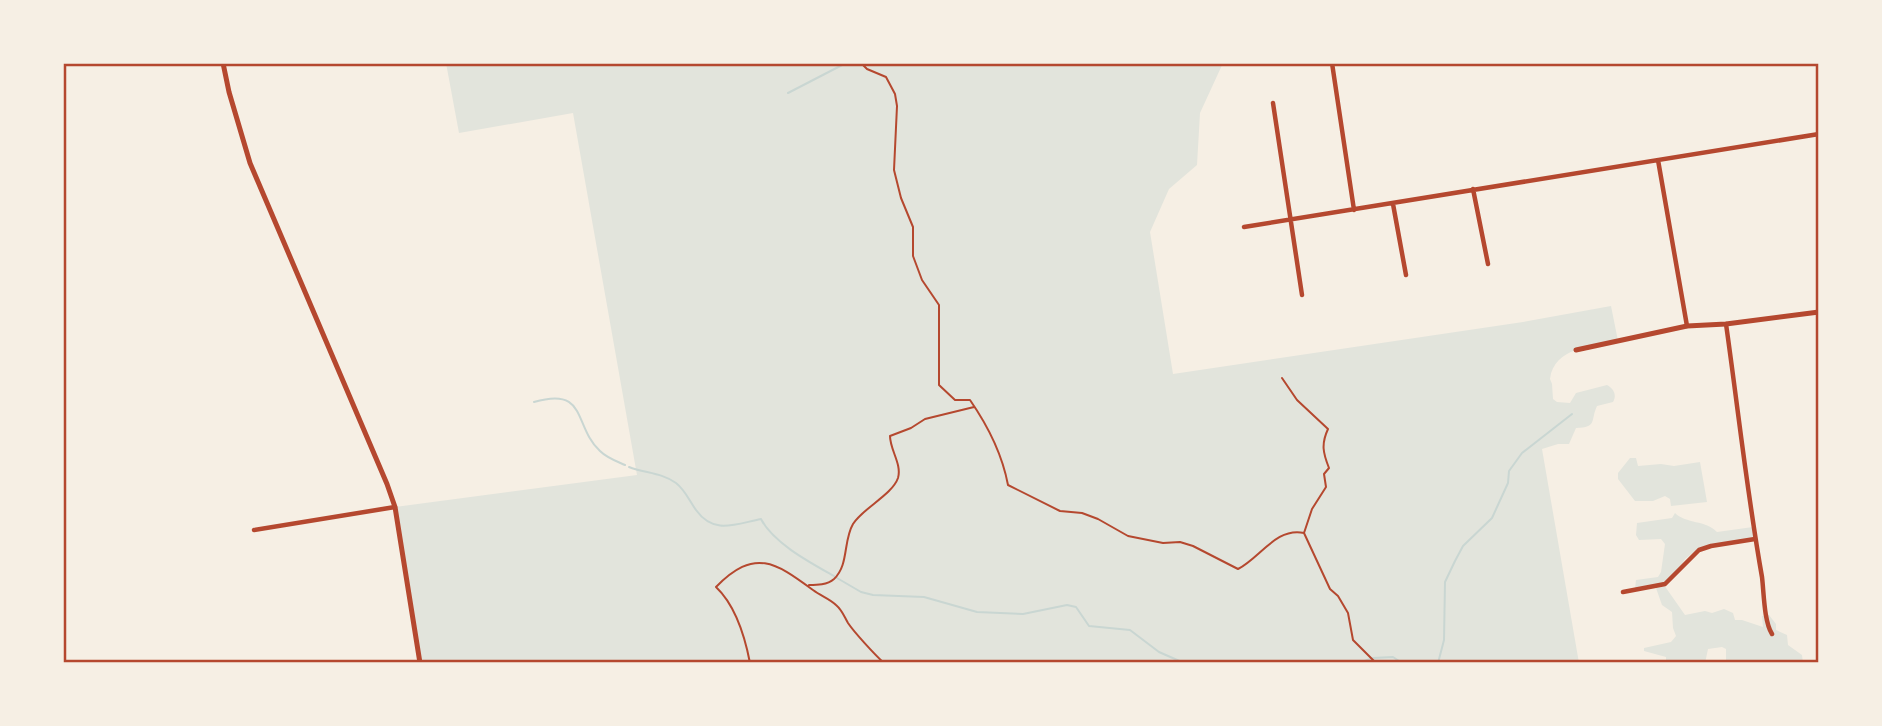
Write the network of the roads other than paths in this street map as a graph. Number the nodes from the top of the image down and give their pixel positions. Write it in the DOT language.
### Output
graph roads {
  1 [pos="223,63"];
  2 [pos="1332,63"];
  3 [pos="1273,103"];
  4 [pos="1819,134"];
  5 [pos="1658,160"];
  6 [pos="1473,189"];
  7 [pos="1393,204"];
  8 [pos="1354,210"];
  9 [pos="1291,220"];
  10 [pos="1244,227"];
  11 [pos="1488,264"];
  12 [pos="1406,275"];
  13 [pos="1302,295"];
  14 [pos="1819,312"];
  15 [pos="1726,324"];
  16 [pos="1687,326"];
  17 [pos="1576,350"];
  18 [pos="395,507"];
  19 [pos="254,530"];
  20 [pos="1755,538"];
  21 [pos="1623,592"];
  22 [pos="1772,634"];
  23 [pos="420,663"];
  1 -- 18 [label="street"];
  2 -- 8 [label="street"];
  3 -- 9 [label="street"];
  4 -- 5 [label="street"];
  5 -- 6 [label="street"];
  5 -- 16 [label="street"];
  6 -- 7 [label="street"];
  6 -- 11 [label="street"];
  7 -- 8 [label="street"];
  7 -- 12 [label="street"];
  8 -- 9 [label="street"];
  9 -- 10 [label="street"];
  9 -- 13 [label="street"];
  14 -- 15 [label="street"];
  15 -- 16 [label="street"];
  15 -- 20 [label="street"];
  16 -- 17 [label="street"];
  18 -- 19 [label="street"];
  18 -- 23 [label="street"];
  20 -- 21 [label="street"];
  20 -- 22 [label="street"];
}
